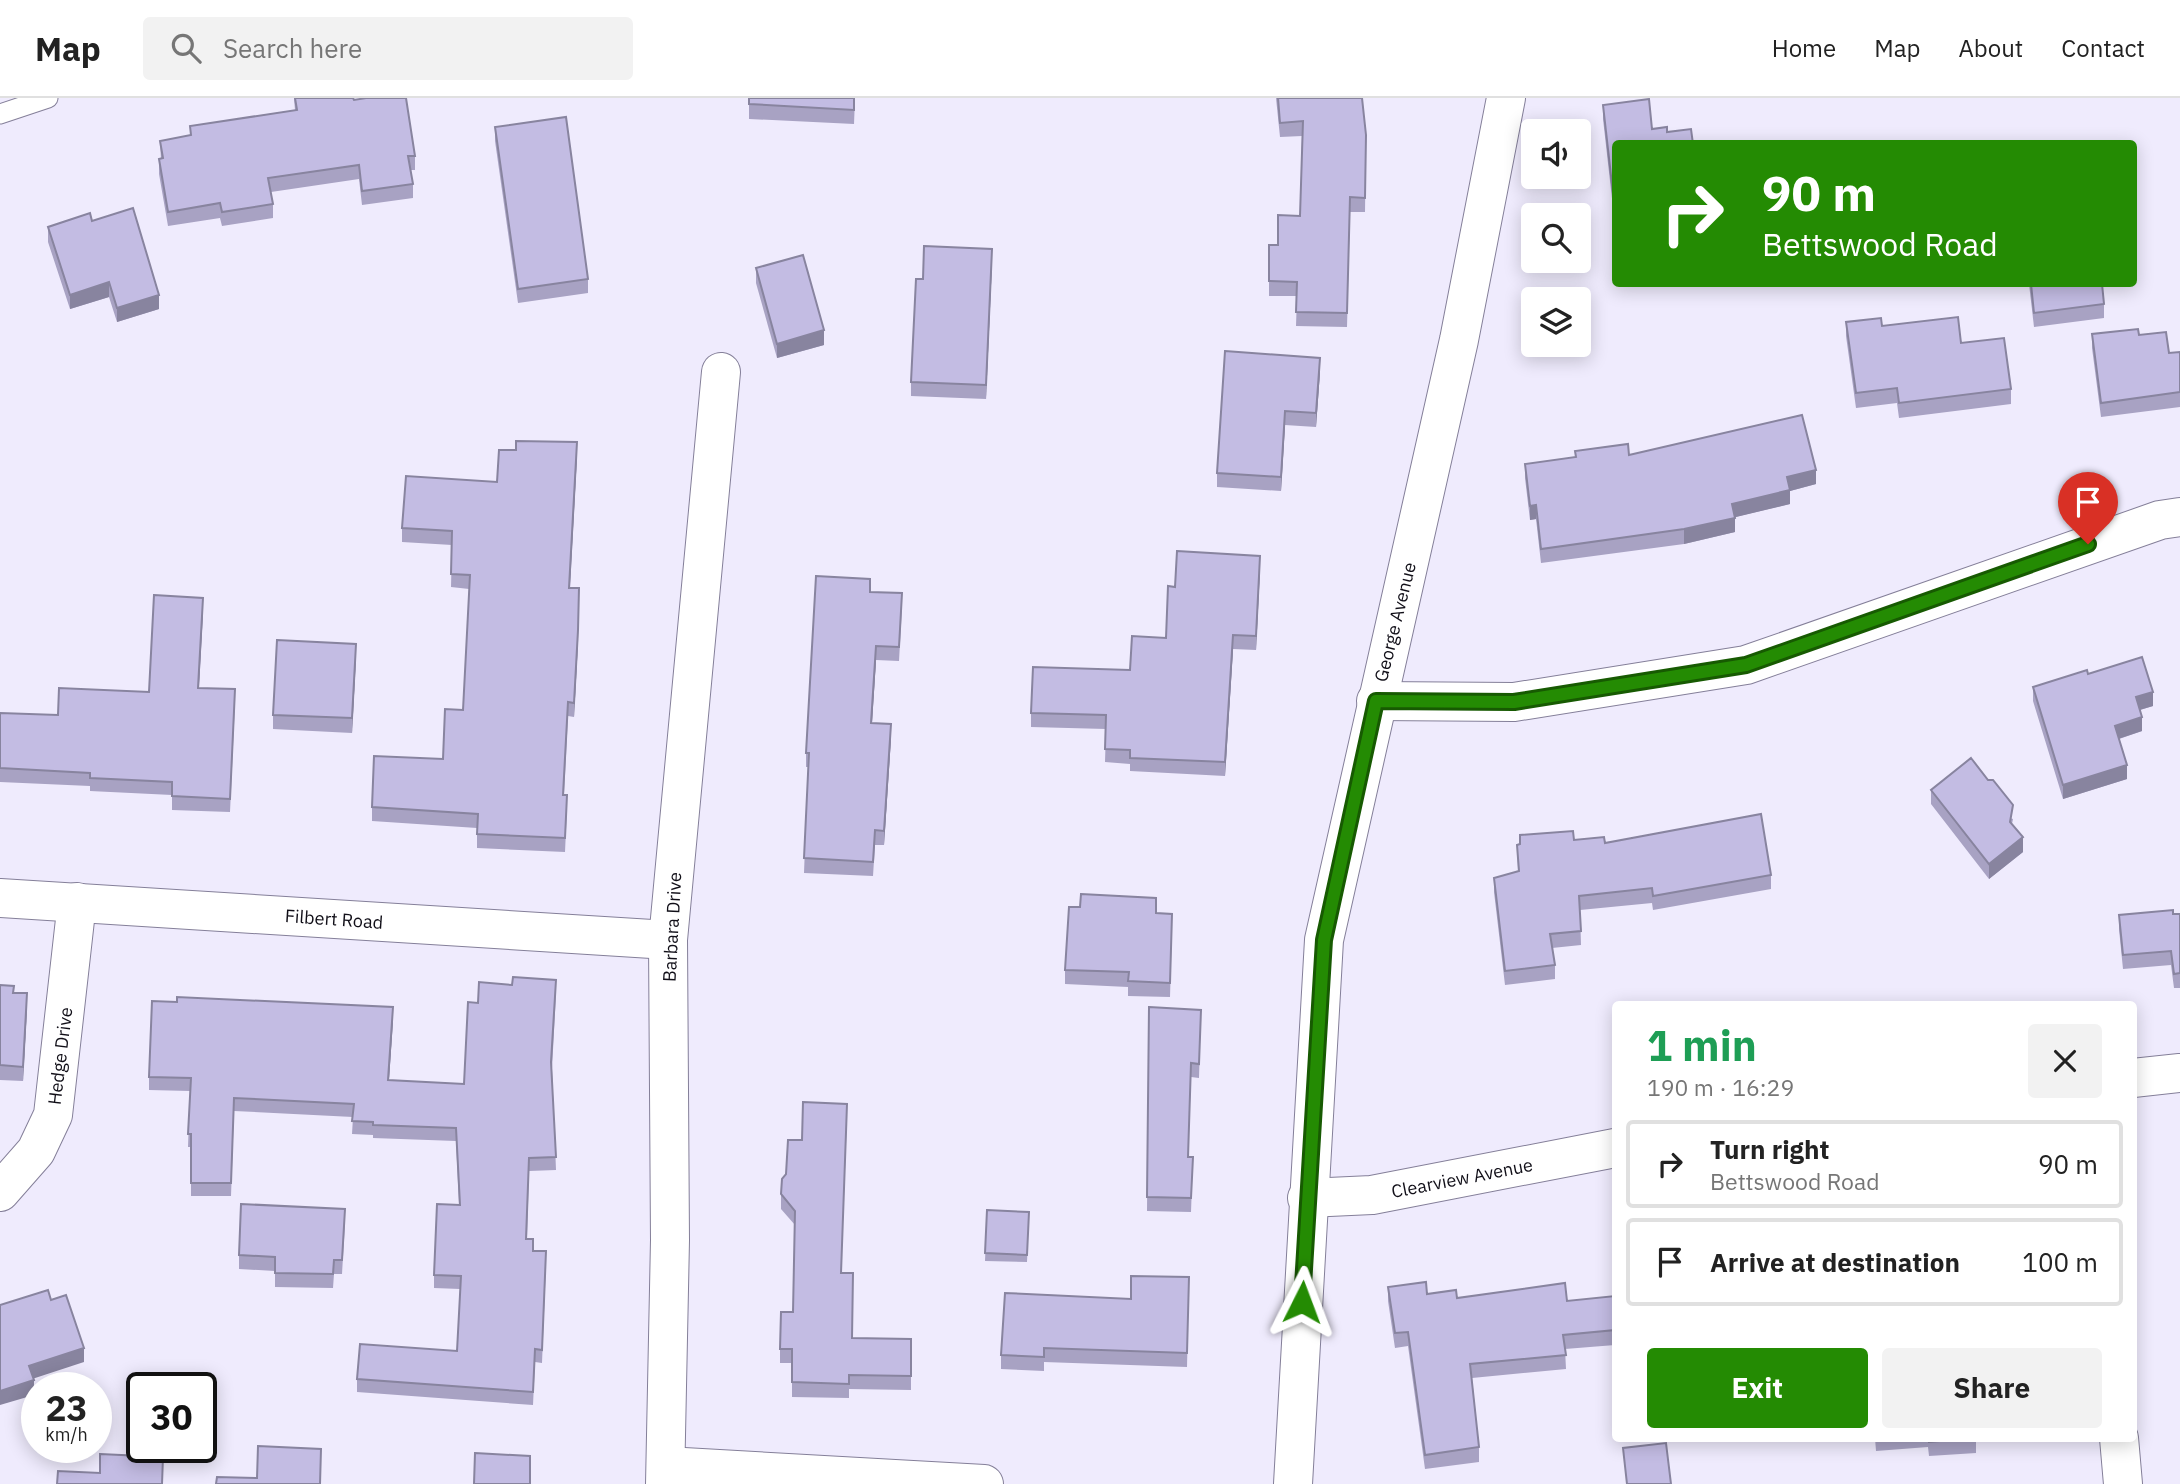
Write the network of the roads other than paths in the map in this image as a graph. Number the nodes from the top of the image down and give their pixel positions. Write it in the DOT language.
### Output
graph roads {
  1 [pos="48,98"];
  2 [pos="1506,98"];
  3 [pos="0,114"];
  4 [pos="721,372"];
  5 [pos="2180,517"];
  6 [pos="1376,701"];
  7 [pos="0,898"];
  8 [pos="77,902"];
  9 [pos="668,940"];
  10 [pos="2180,1073"];
  11 [pos="2137,1078"];
  12 [pos="1612,1149"];
  13 [pos="0,1192"];
  14 [pos="1307,1198"];
  15 [pos="2119,1442"];
  16 [pos="665,1475"];
  17 [pos="984,1484"];
  18 [pos="1293,1484"];
  19 [pos="2123,1484"];
  1 -- 3 [label="lane"];
  2 -- 6 [label="street, George Avenue"];
  4 -- 9 [label="street, Barbara Drive"];
  5 -- 6 [label="street"];
  6 -- 14 [label="street, George Avenue"];
  7 -- 8 [label="street, Filbert Road"];
  8 -- 9 [label="street, Filbert Road"];
  8 -- 13 [label="street, Hedge Drive"];
  9 -- 16 [label="street, Barbara Drive"];
  10 -- 11 [label="street"];
  12 -- 14 [label="street, Clearview Avenue"];
  14 -- 18 [label="street, George Avenue"];
  15 -- 19 [label="street"];
  16 -- 17 [label="street"];
}
